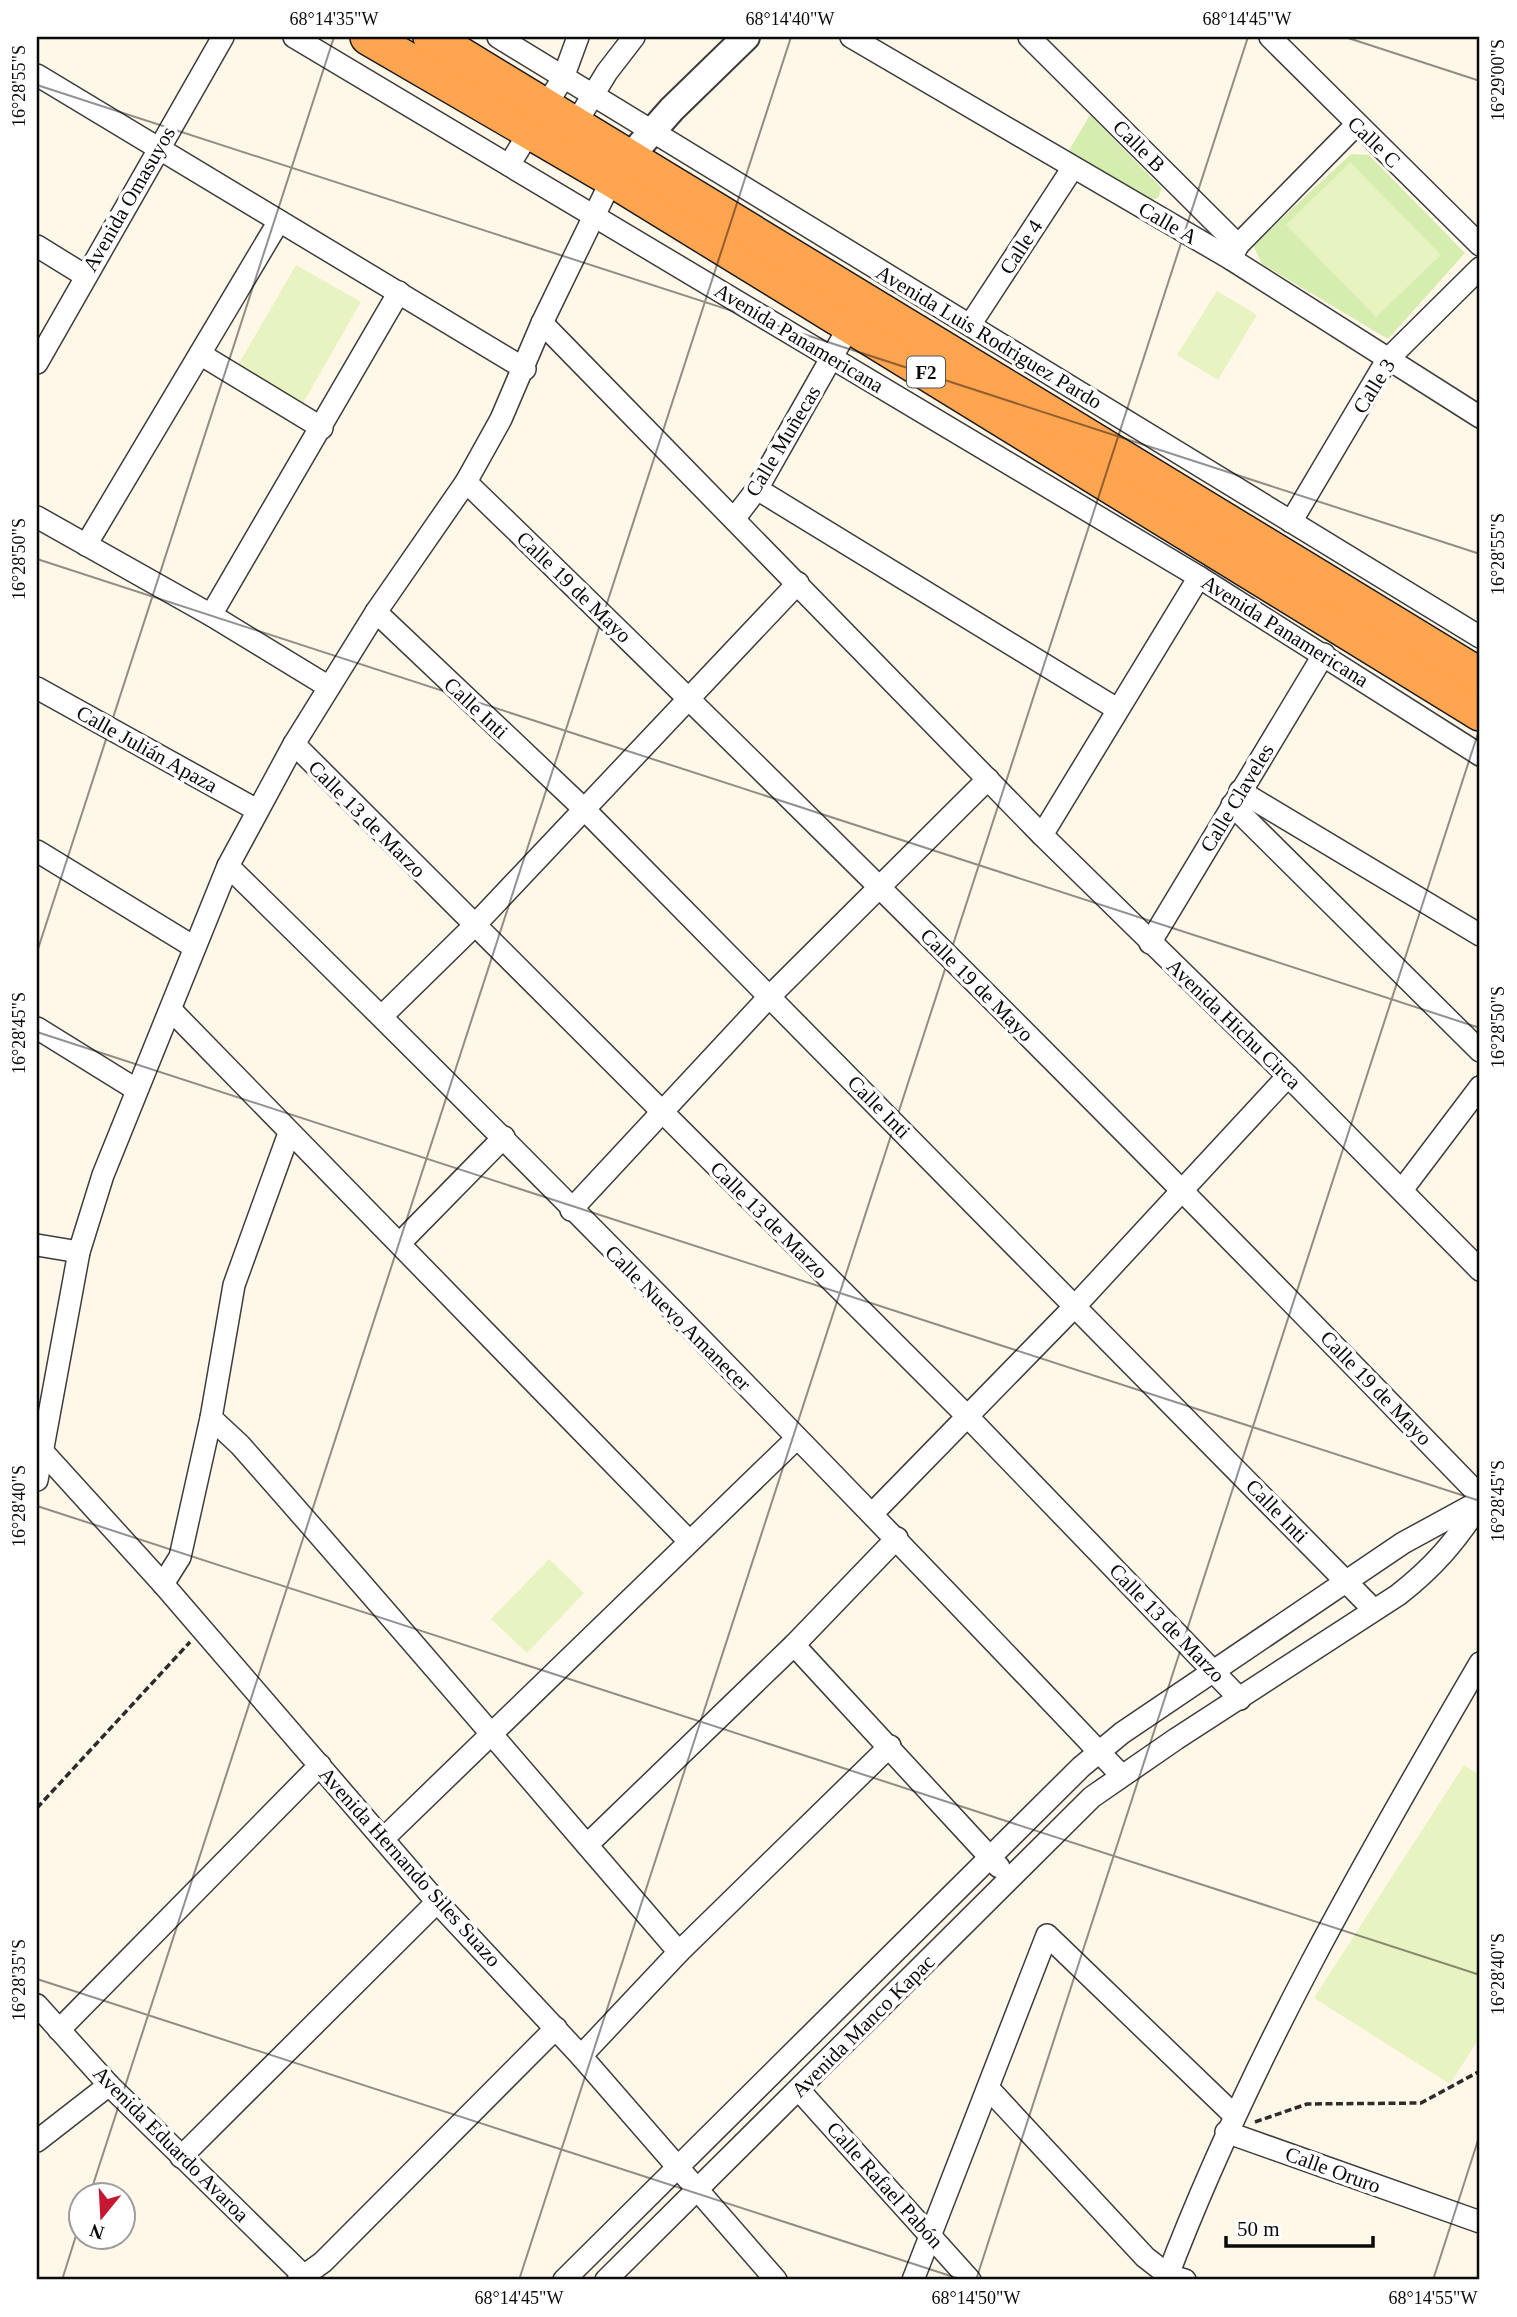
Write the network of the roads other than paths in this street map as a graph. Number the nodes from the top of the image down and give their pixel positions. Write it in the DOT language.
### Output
graph roads {
  1 [pos="223,37"];
  2 [pos="294,37"];
  3 [pos="368,37"];
  4 [pos="430,37"];
  5 [pos="498,37"];
  6 [pos="578,37"];
  7 [pos="634,37"];
  8 [pos="746,37"];
  9 [pos="851,37"];
  10 [pos="1029,37"];
  11 [pos="1270,37"];
  12 [pos="37,75"];
  13 [pos="546,105"];
  14 [pos="585,109"];
  15 [pos="1356,125"];
  16 [pos="653,130"];
  17 [pos="158,148"];
  18 [pos="509,165"];
  19 [pos="620,168"];
  20 [pos="1072,169"];
  21 [pos="592,215"];
  22 [pos="279,221"];
  23 [pos="1480,245"];
  24 [pos="37,246"];
  25 [pos="1234,252"];
  26 [pos="1480,268"];
  27 [pos="84,275"];
  28 [pos="399,292"];
  29 [pos="542,323"];
  30 [pos="850,325"];
  31 [pos="971,325"];
  32 [pos="200,354"];
  33 [pos="832,358"];
  34 [pos="1387,360"];
  35 [pos="37,363"];
  36 [pos="525,369"];
  37 [pos="1480,417"];
  38 [pos="321,428"];
  39 [pos="466,482"];
  40 [pos="757,489"];
  41 [pos="37,517"];
  42 [pos="734,519"];
  43 [pos="1292,522"];
  44 [pos="86,545"];
  45 [pos="1199,577"];
  46 [pos="799,583"];
  47 [pos="376,612"];
  48 [pos="211,615"];
  49 [pos="1480,637"];
  50 [pos="1324,654"];
  51 [pos="1480,676"];
  52 [pos="329,687"];
  53 [pos="37,688"];
  54 [pos="691,699"];
  55 [pos="1117,709"];
  56 [pos="1480,713"];
  57 [pos="294,744"];
  58 [pos="1480,755"];
  59 [pos="988,779"];
  60 [pos="1236,798"];
  61 [pos="257,810"];
  62 [pos="585,810"];
  63 [pos="1042,835"];
  64 [pos="37,852"];
  65 [pos="228,866"];
  66 [pos="878,887"];
  67 [pos="473,926"];
  68 [pos="1480,935"];
  69 [pos="1150,943"];
  70 [pos="194,947"];
  71 [pos="769,997"];
  72 [pos="171,1010"];
  73 [pos="382,1016"];
  74 [pos="37,1028"];
  75 [pos="1480,1051"];
  76 [pos="1288,1076"];
  77 [pos="1480,1087"];
  78 [pos="137,1090"];
  79 [pos="661,1113"];
  80 [pos="289,1133"];
  81 [pos="503,1138"];
  82 [pos="1182,1188"];
  83 [pos="1402,1190"];
  84 [pos="571,1210"];
  85 [pos="400,1243"];
  86 [pos="37,1245"];
  87 [pos="79,1252"];
  88 [pos="1480,1270"];
  89 [pos="1076,1306"];
  90 [pos="968,1417"];
  91 [pos="211,1418"];
  92 [pos="797,1438"];
  93 [pos="44,1453"];
  94 [pos="37,1480"];
  95 [pos="1480,1500"];
  96 [pos="872,1514"];
  97 [pos="897,1538"];
  98 [pos="689,1541"];
  99 [pos="1346,1582"];
  100 [pos="163,1584"];
  101 [pos="1374,1611"];
  102 [pos="794,1645"];
  103 [pos="1480,1663"];
  104 [pos="1214,1671"];
  105 [pos="1240,1699"];
  106 [pos="489,1734"];
  107 [pos="890,1746"];
  108 [pos="1099,1752"];
  109 [pos="320,1765"];
  110 [pos="1121,1775"];
  111 [pos="383,1839"];
  112 [pos="587,1845"];
  113 [pos="990,1857"];
  114 [pos="1010,1879"];
  115 [pos="437,1902"];
  116 [pos="679,1952"];
  117 [pos="37,2005"];
  118 [pos="556,2028"];
  119 [pos="59,2030"];
  120 [pos="581,2056"];
  121 [pos="109,2085"];
  122 [pos="989,2089"];
  123 [pos="799,2090"];
  124 [pos="1230,2123"];
  125 [pos="37,2141"];
  126 [pos="181,2157"];
  127 [pos="677,2168"];
  128 [pos="696,2192"];
  129 [pos="1480,2222"];
  130 [pos="930,2236"];
  131 [pos="1173,2278"];
  132 [pos="304,2279"];
  133 [pos="564,2280"];
  134 [pos="606,2280"];
  135 [pos="776,2280"];
  136 [pos="912,2280"];
  137 [pos="970,2280"];
  1 -- 17 [label="street, Avenida Omasuyos"];
  2 -- 18 [label="street, Avenida Panamericana"];
  3 -- 13 [label="highway, Avenida Panamericana / F2"];
  4 -- 13 [label="highway, Avenida Panamericana / F2"];
  5 -- 13 [label="street"];
  6 -- 13 [label="street"];
  7 -- 14 [label="street"];
  8 -- 16 [label="street"];
  9 -- 20 [label="street, Calle A"];
  10 -- 25 [label="street, Calle B"];
  11 -- 15 [label="street, Calle C"];
  12 -- 17 [label="street"];
  13 -- 14 [label="highway, Avenida Panamericana / F2"];
  13 -- 18 [label="street"];
  13 -- 19 [label="highway, Avenida Panamericana / F2"];
  14 -- 16 [label="street, Avenida Luis Rodriguez Pardo"];
  14 -- 19 [label="highway, Avenida Panamericana / F2"];
  15 -- 23 [label="street, Calle C"];
  15 -- 25 [label="street"];
  16 -- 19 [label="street"];
  16 -- 31 [label="street, Avenida Luis Rodriguez Pardo"];
  17 -- 22 [label="street"];
  17 -- 27 [label="street, Avenida Omasuyos"];
  18 -- 21 [label="street, Avenida Panamericana"];
  19 -- 21 [label="street"];
  19 -- 30 [label="highway, Avenida Panamericana / F2"];
  19 -- 51 [label="highway, Avenida Panamericana / F2"];
  20 -- 25 [label="street, Calle A"];
  20 -- 31 [label="street, Calle 4"];
  21 -- 29 [label="street"];
  21 -- 33 [label="street, Avenida Panamericana"];
  22 -- 28 [label="street"];
  22 -- 32 [label="street"];
  24 -- 27 [label="street"];
  25 -- 34 [label="street, Calle A"];
  26 -- 34 [label="street, Calle 3"];
  27 -- 35 [label="street, Avenida Omasuyos"];
  28 -- 36 [label="street"];
  28 -- 38 [label="street"];
  29 -- 36 [label="street"];
  29 -- 42 [label="street, Avenida Hichu Circa"];
  30 -- 33 [label="street, Calle Muñecas"];
  30 -- 56 [label="highway, Avenida Panamericana / F2"];
  31 -- 43 [label="street, Avenida Luis Rodriguez Pardo"];
  32 -- 38 [label="street"];
  32 -- 44 [label="street"];
  33 -- 40 [label="street, Calle Muñecas"];
  33 -- 45 [label="street, Avenida Panamericana"];
  34 -- 37 [label="street, Calle A"];
  34 -- 43 [label="street, Calle 3"];
  36 -- 39 [label="street"];
  38 -- 48 [label="street"];
  39 -- 47 [label="street"];
  39 -- 54 [label="street, Calle 19 de Mayo"];
  40 -- 42 [label="street, Calle Muñecas"];
  40 -- 55 [label="street"];
  41 -- 44 [label="street"];
  42 -- 46 [label="street, Avenida Hichu Circa"];
  43 -- 49 [label="street, Avenida Luis Rodriguez Pardo"];
  44 -- 48 [label="street"];
  45 -- 50 [label="street, Avenida Panamericana"];
  45 -- 55 [label="street"];
  46 -- 54 [label="street"];
  46 -- 59 [label="street, Avenida Hichu Circa"];
  47 -- 52 [label="street"];
  47 -- 62 [label="street, Calle Inti"];
  48 -- 52 [label="street"];
  50 -- 58 [label="street, Avenida Panamericana"];
  50 -- 60 [label="street, Calle Claveles"];
  52 -- 57 [label="street"];
  53 -- 61 [label="street, Calle Julián Apaza"];
  54 -- 62 [label="street"];
  54 -- 66 [label="street, Calle 19 de Mayo"];
  55 -- 63 [label="street"];
  57 -- 61 [label="street"];
  57 -- 67 [label="street, Calle 13 de Marzo"];
  59 -- 63 [label="street, Avenida Hichu Circa"];
  59 -- 66 [label="street"];
  60 -- 68 [label="street"];
  60 -- 69 [label="street, Calle Claveles"];
  60 -- 75 [label="street"];
  61 -- 65 [label="street"];
  62 -- 67 [label="street"];
  62 -- 71 [label="street, Calle Inti"];
  63 -- 69 [label="street, Avenida Hichu Circa"];
  64 -- 70 [label="street"];
  65 -- 70 [label="street"];
  65 -- 73 [label="street, Calle Nuevo Amanecer"];
  66 -- 71 [label="street"];
  66 -- 82 [label="street, Calle 19 de Mayo"];
  67 -- 73 [label="street"];
  67 -- 79 [label="street, Calle 13 de Marzo"];
  69 -- 76 [label="street, Avenida Hichu Circa"];
  70 -- 72 [label="street"];
  71 -- 79 [label="street"];
  71 -- 89 [label="street, Calle Inti"];
  72 -- 78 [label="street"];
  72 -- 80 [label="street"];
  73 -- 81 [label="street, Calle Nuevo Amanecer"];
  74 -- 78 [label="street"];
  76 -- 82 [label="street"];
  76 -- 83 [label="street, Avenida Hichu Circa"];
  77 -- 83 [label="street"];
  78 -- 87 [label="street"];
  79 -- 84 [label="street"];
  79 -- 90 [label="street, Calle 13 de Marzo"];
  80 -- 85 [label="street"];
  80 -- 91 [label="street"];
  81 -- 84 [label="street, Calle Nuevo Amanecer"];
  81 -- 85 [label="street"];
  82 -- 89 [label="street"];
  82 -- 95 [label="street, Calle 19 de Mayo"];
  83 -- 88 [label="street, Avenida Hichu Circa"];
  84 -- 92 [label="street, Calle Nuevo Amanecer"];
  85 -- 98 [label="street"];
  86 -- 87 [label="street"];
  87 -- 93 [label="street"];
  89 -- 90 [label="street"];
  89 -- 99 [label="street, Calle Inti"];
  90 -- 96 [label="street"];
  90 -- 104 [label="street, Calle 13 de Marzo"];
  91 -- 100 [label="street"];
  91 -- 106 [label="street"];
  92 -- 96 [label="street, Calle Nuevo Amanecer"];
  92 -- 98 [label="street"];
  93 -- 94 [label="street"];
  93 -- 100 [label="street, Avenida Hernando Siles Suazo"];
  95 -- 99 [label="street"];
  95 -- 101 [label="street, Avenida Manco Kapac"];
  96 -- 97 [label="street, Calle Nuevo Amanecer"];
  97 -- 102 [label="street"];
  97 -- 108 [label="street, Calle Nuevo Amanecer"];
  98 -- 106 [label="street"];
  99 -- 101 [label="street, Calle Inti"];
  99 -- 104 [label="street"];
  100 -- 109 [label="street, Avenida Hernando Siles Suazo"];
  101 -- 105 [label="street, Avenida Manco Kapac"];
  102 -- 107 [label="street"];
  102 -- 112 [label="street"];
  103 -- 124 [label="street"];
  104 -- 105 [label="street, Calle 13 de Marzo"];
  104 -- 108 [label="street"];
  105 -- 110 [label="street, Avenida Manco Kapac"];
  106 -- 111 [label="street"];
  106 -- 112 [label="street"];
  107 -- 113 [label="street"];
  107 -- 116 [label="street"];
  108 -- 110 [label="street, Calle Nuevo Amanecer"];
  108 -- 113 [label="street"];
  109 -- 111 [label="street, Avenida Hernando Siles Suazo"];
  109 -- 119 [label="street"];
  110 -- 114 [label="street, Avenida Manco Kapac"];
  111 -- 115 [label="street, Avenida Hernando Siles Suazo"];
  112 -- 116 [label="street"];
  113 -- 114 [label="street"];
  113 -- 127 [label="street"];
  114 -- 123 [label="street, Avenida Manco Kapac"];
  115 -- 118 [label="street, Avenida Hernando Siles Suazo"];
  115 -- 126 [label="street"];
  116 -- 120 [label="street"];
  117 -- 119 [label="street, Avenida Eduardo Avaroa"];
  118 -- 120 [label="street, Avenida Hernando Siles Suazo"];
  118 -- 132 [label="street"];
  119 -- 121 [label="street, Avenida Eduardo Avaroa"];
  120 -- 127 [label="street, Avenida Hernando Siles Suazo"];
  121 -- 125 [label="street"];
  121 -- 126 [label="street, Avenida Eduardo Avaroa"];
  122 -- 124 [label="street"];
  122 -- 130 [label="street"];
  122 -- 131 [label="street"];
  123 -- 128 [label="street, Avenida Manco Kapac"];
  123 -- 130 [label="street, Calle Rafael Pabón"];
  124 -- 129 [label="street, Calle Oruro"];
  124 -- 131 [label="street"];
  126 -- 132 [label="street, Avenida Eduardo Avaroa"];
  127 -- 128 [label="street, Avenida Hernando Siles Suazo"];
  127 -- 133 [label="street"];
  128 -- 134 [label="street, Avenida Manco Kapac"];
  128 -- 135 [label="street, Avenida Hernando Siles Suazo"];
  130 -- 136 [label="street"];
  130 -- 137 [label="street, Calle Rafael Pabón"];
}
